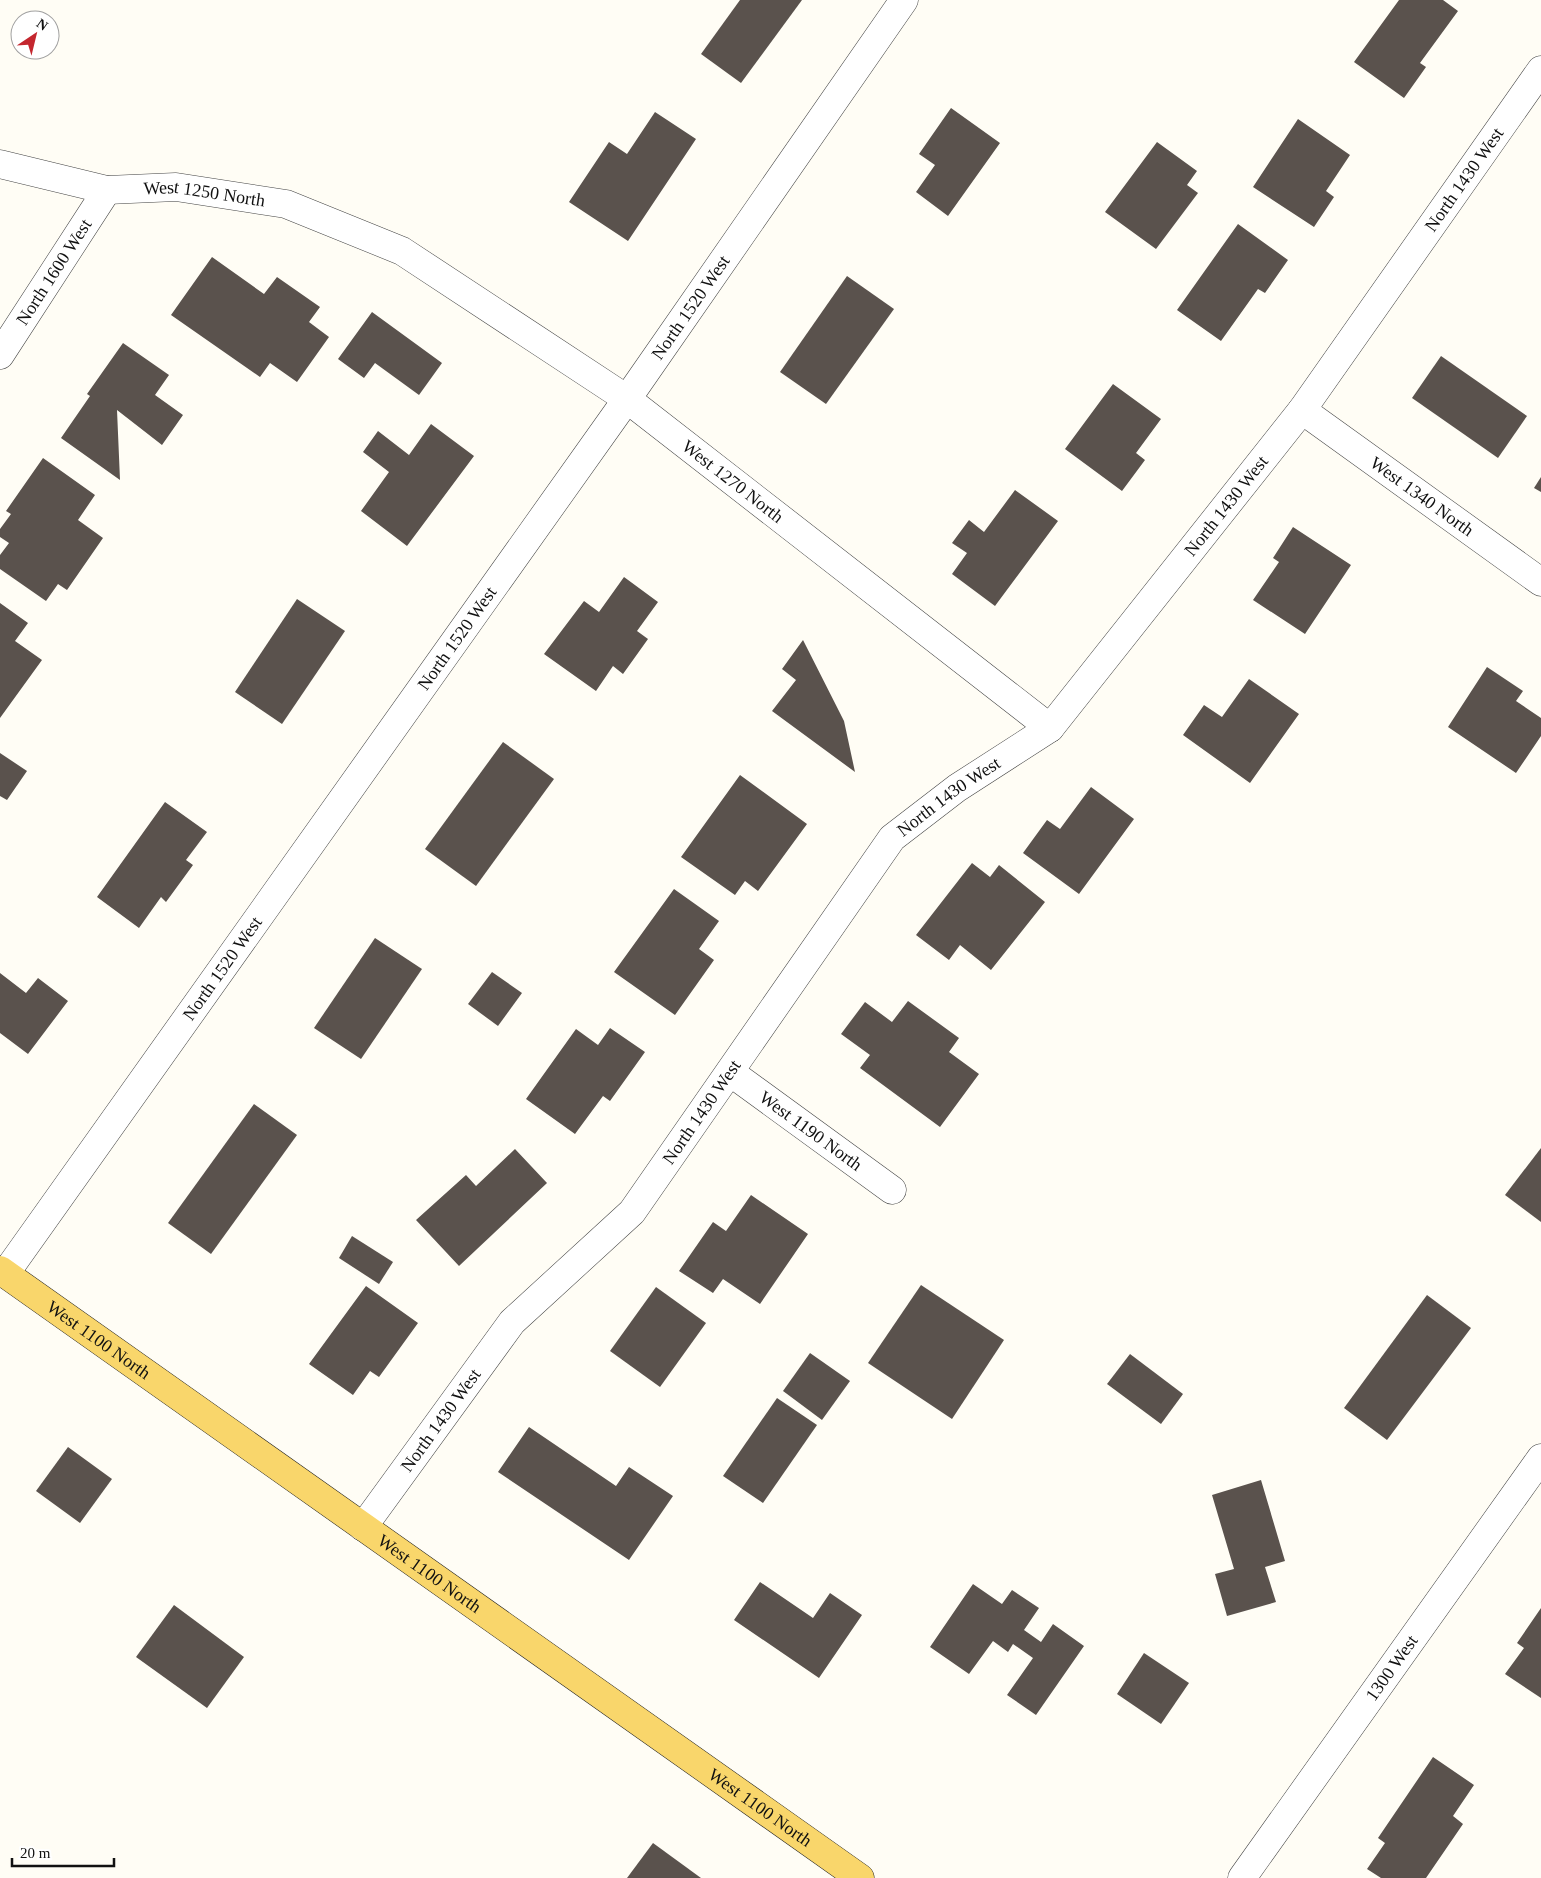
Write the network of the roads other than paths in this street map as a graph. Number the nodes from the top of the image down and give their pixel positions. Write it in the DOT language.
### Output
graph roads {
  1 [pos="904,0"];
  2 [pos="1541,70"];
  3 [pos="0,164"];
  4 [pos="107,190"];
  5 [pos="402,251"];
  6 [pos="0,355"];
  7 [pos="627,398"];
  8 [pos="1302,410"];
  9 [pos="1541,582"];
  10 [pos="1050,728"];
  11 [pos="730,1072"];
  12 [pos="892,1190"];
  13 [pos="3,1272"];
  14 [pos="1541,1458"];
  15 [pos="363,1527"];
  16 [pos="860,1878"];
  17 [pos="1242,1878"];
  1 -- 7 [label="street, North 1520 West"];
  2 -- 8 [label="street, North 1430 West"];
  3 -- 4 [label="street, West 1250 North"];
  4 -- 5 [label="street, West 1250 North"];
  4 -- 6 [label="street, North 1600 West"];
  5 -- 7 [label="street, West 1270 North"];
  7 -- 10 [label="street, West 1270 North"];
  7 -- 13 [label="street, North 1520 West"];
  8 -- 9 [label="street, West 1340 North"];
  8 -- 10 [label="street, North 1430 West"];
  10 -- 11 [label="street, North 1430 West"];
  11 -- 12 [label="street, West 1190 North"];
  11 -- 15 [label="street, North 1430 West"];
  13 -- 15 [label="main road, West 1100 North"];
  14 -- 17 [label="street, 1300 West"];
  15 -- 16 [label="main road, West 1100 North"];
}
